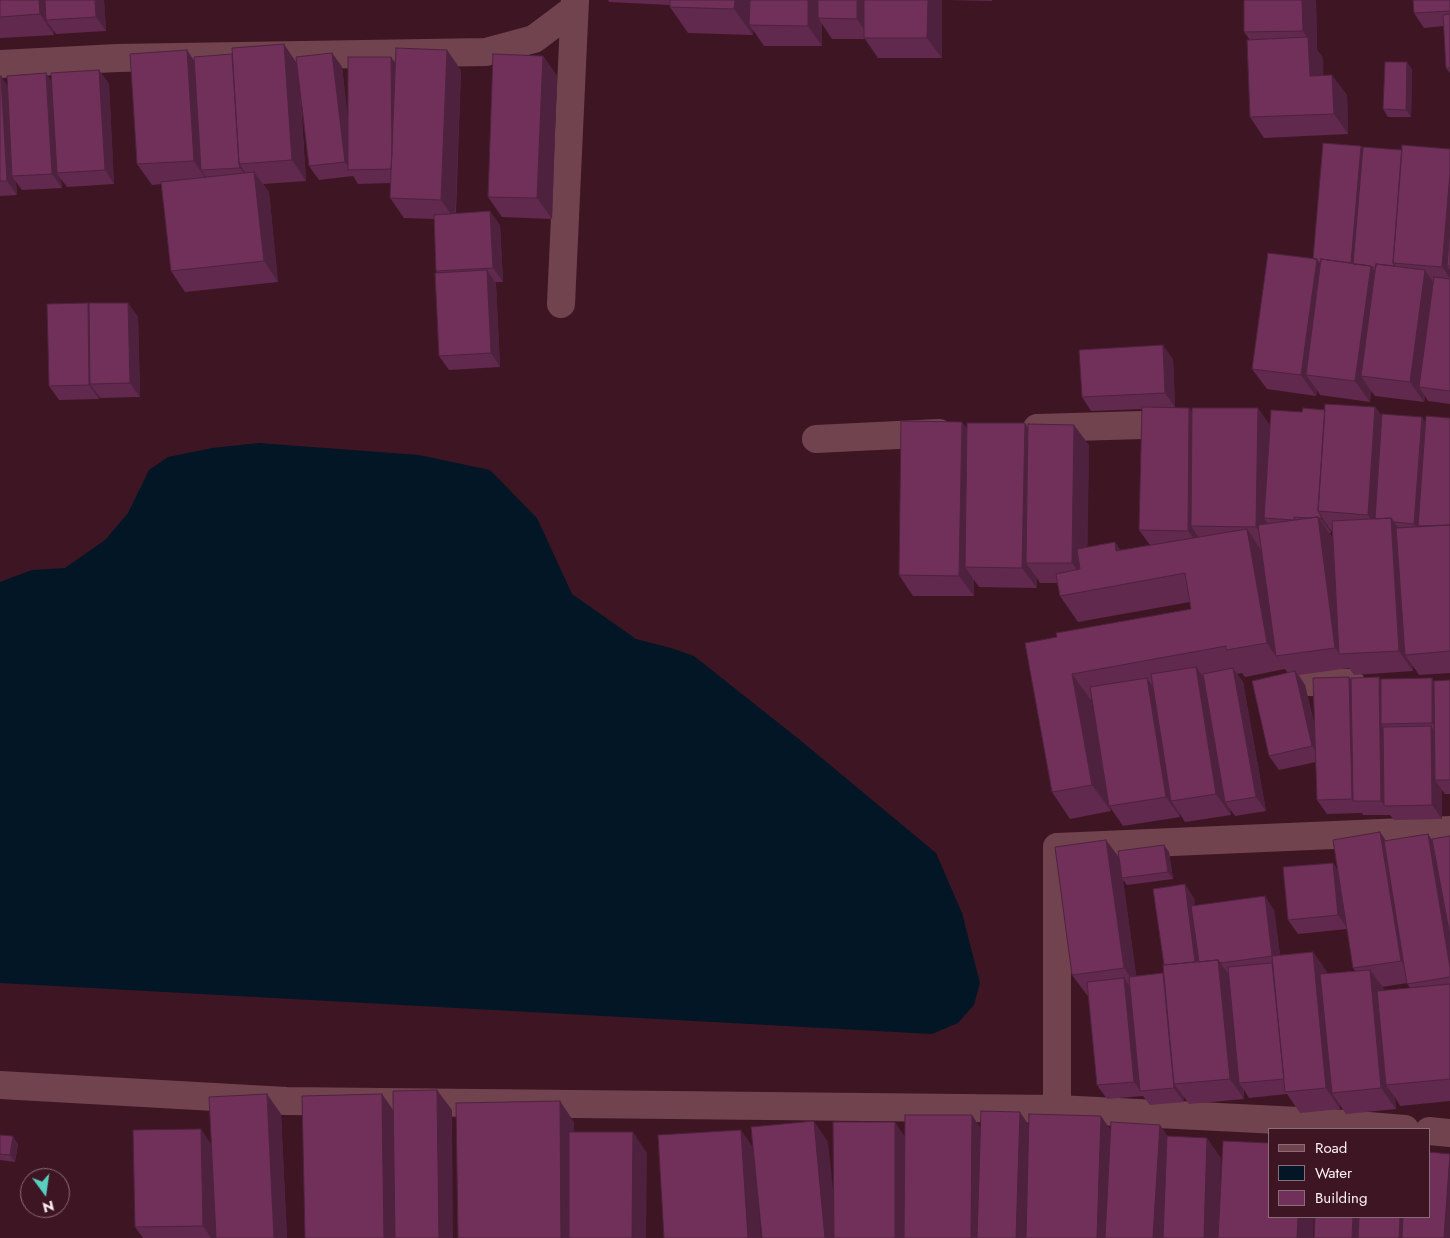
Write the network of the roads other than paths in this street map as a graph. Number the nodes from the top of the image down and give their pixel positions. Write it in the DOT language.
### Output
graph roads {
  1 [pos="574,4"];
  2 [pos="0,64"];
  3 [pos="561,304"];
  4 [pos="1207,423"];
  5 [pos="1011,430"];
  6 [pos="962,432"];
  7 [pos="816,439"];
  8 [pos="1310,682"];
  9 [pos="1375,683"];
  10 [pos="1450,830"];
  11 [pos="0,1086"];
  12 [pos="1057,1110"];
  13 [pos="1393,1128"];
  14 [pos="1430,1131"];
  15 [pos="1450,1133"];
  1 -- 2 [label="street"];
  1 -- 3 [label="street"];
  4 -- 5 [label="street"];
  6 -- 7 [label="street"];
  8 -- 9 [label="street"];
  10 -- 12 [label="street"];
  11 -- 12 [label="street"];
  12 -- 13 [label="street"];
  14 -- 15 [label="street"];
}
